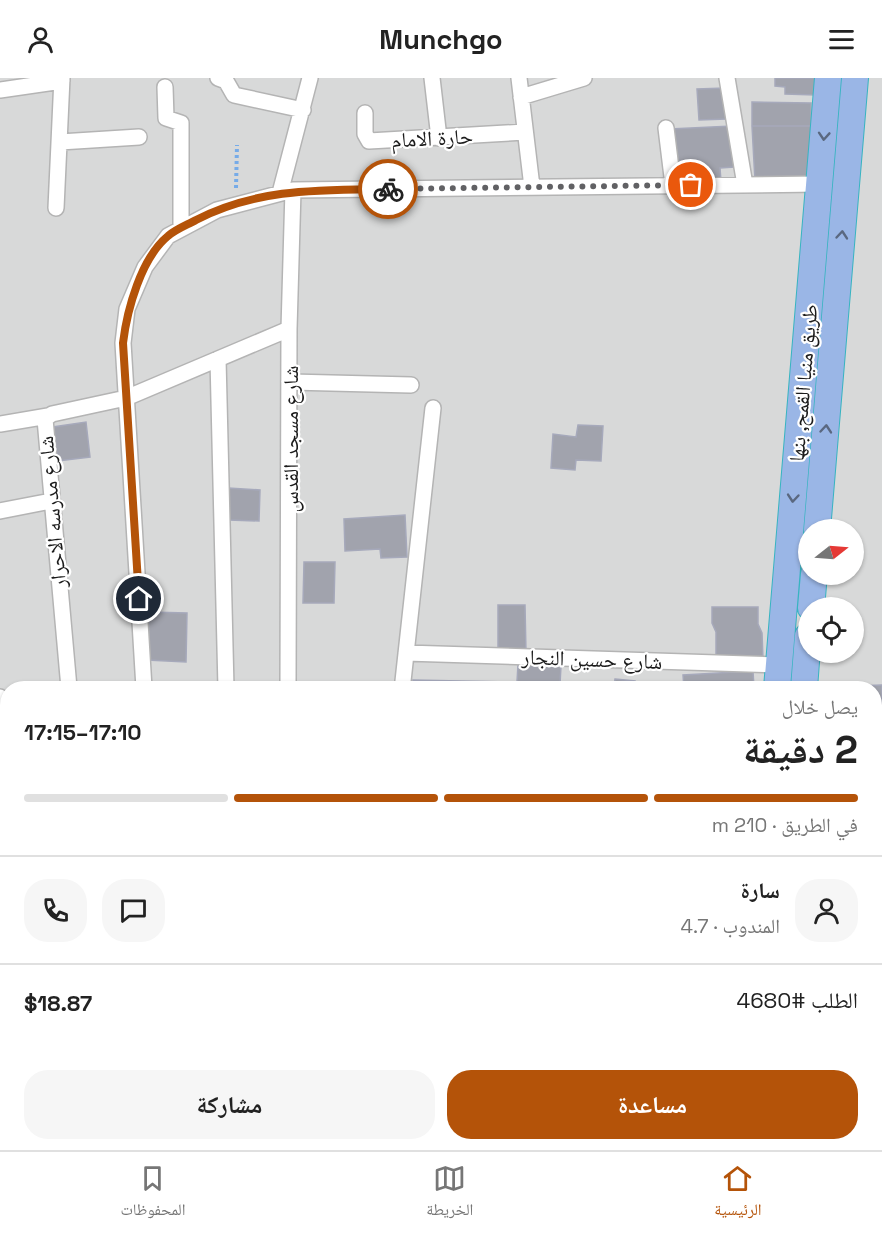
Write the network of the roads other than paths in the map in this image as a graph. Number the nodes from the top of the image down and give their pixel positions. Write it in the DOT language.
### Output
graph roads {
  1 [pos="218,78"];
  2 [pos="310,78"];
  3 [pos="432,78"];
  4 [pos="519,78"];
  5 [pos="584,78"];
  6 [pos="727,78"];
  7 [pos="828,78"];
  8 [pos="855,78"];
  9 [pos="62,79"];
  10 [pos="165,87"];
  11 [pos="0,90"];
  12 [pos="521,97"];
  13 [pos="303,110"];
  14 [pos="364,113"];
  15 [pos="666,128"];
  16 [pos="525,132"];
  17 [pos="139,137"];
  18 [pos="439,138"];
  19 [pos="60,142"];
  20 [pos="820,184"];
  21 [pos="673,185"];
  22 [pos="745,185"];
  23 [pos="532,187"];
  24 [pos="287,192"];
  25 [pos="56,208"];
  26 [pos="182,228"];
  27 [pos="289,329"];
  28 [pos="218,359"];
  29 [pos="291,382"];
  30 [pos="411,385"];
  31 [pos="126,398"];
  32 [pos="433,408"];
  33 [pos="48,416"];
  34 [pos="0,424"];
  35 [pos="51,501"];
  36 [pos="0,511"];
  37 [pos="819,519"];
  38 [pos="406,653"];
  39 [pos="806,663"];
  40 [pos="778,677"];
  41 [pos="68,681"];
  42 [pos="144,681"];
  43 [pos="226,681"];
  44 [pos="288,681"];
  45 [pos="403,681"];
  46 [pos="805,681"];
  47 [pos="0,697"];
  48 [pos="0,709"];
  1 -- 13 [label="street"];
  2 -- 13 [label="street, شارع مسجد القدس"];
  3 -- 18 [label="street"];
  4 -- 12 [label="street"];
  5 -- 12 [label="street"];
  6 -- 22 [label="street"];
  7 -- 20 [label="highway, طريق منيا القمح, بنها, one-way"];
  37 -- 8 [label="highway, طريق منيا القمح, بنها, one-way"];
  9 -- 11 [label="street"];
  9 -- 19 [label="street"];
  10 -- 26 [label="street"];
  12 -- 16 [label="street"];
  13 -- 24 [label="street, شارع مسجد القدس"];
  14 -- 18 [label="street, حارة الامام"];
  15 -- 21 [label="street"];
  16 -- 18 [label="street, حارة الامام"];
  16 -- 23 [label="street"];
  17 -- 19 [label="street"];
  19 -- 25 [label="street"];
  20 -- 22 [label="street"];
  20 -- 40 [label="highway, طريق منيا القمح, بنها, one-way"];
  21 -- 22 [label="street"];
  21 -- 23 [label="street"];
  23 -- 24 [label="street"];
  24 -- 26 [label="street"];
  24 -- 27 [label="street, شارع مسجد القدس"];
  26 -- 31 [label="street"];
  27 -- 28 [label="street, شارع مدرسه الاحرار"];
  27 -- 29 [label="street, شارع مسجد القدس"];
  28 -- 31 [label="street, شارع مدرسه الاحرار"];
  28 -- 43 [label="street"];
  29 -- 30 [label="street"];
  29 -- 44 [label="street, شارع مسجد القدس"];
  31 -- 33 [label="street, شارع مدرسه الاحرار"];
  31 -- 42 [label="street"];
  32 -- 38 [label="street"];
  33 -- 34 [label="street"];
  33 -- 35 [label="street, شارع مدرسه الاحرار"];
  35 -- 36 [label="street"];
  35 -- 41 [label="street, شارع مدرسه الاحرار"];
  38 -- 40 [label="street, شارع حسين النجار"];
  38 -- 45 [label="street"];
  39 -- 46 [label="highway"];
  47 -- 48 [label="street"];
}
